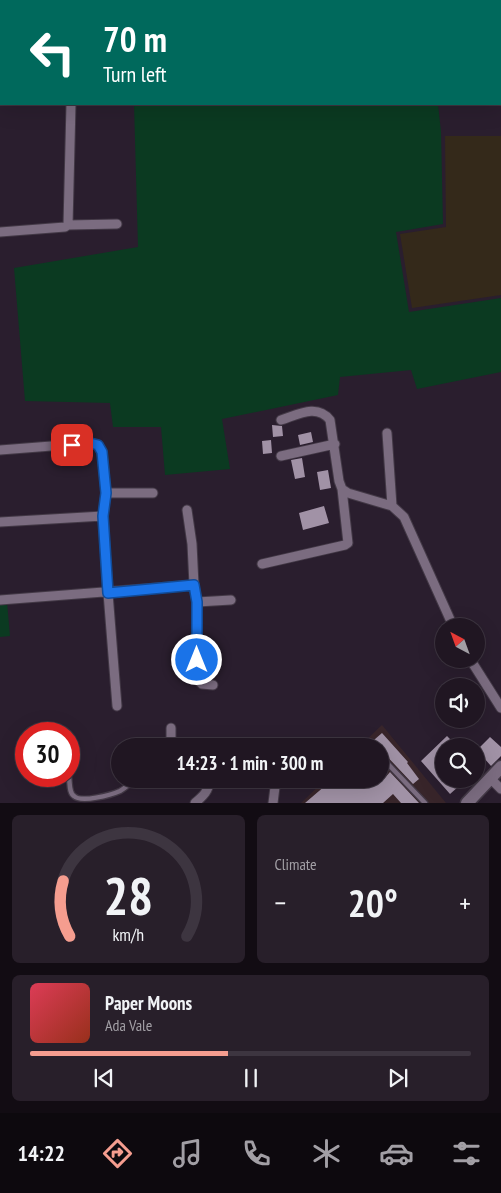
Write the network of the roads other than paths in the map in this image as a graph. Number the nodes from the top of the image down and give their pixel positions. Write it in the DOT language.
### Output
graph roads {
  1 [pos="71,105"];
  2 [pos="117,224"];
  3 [pos="68,226"];
  4 [pos="0,232"];
  5 [pos="281,420"];
  6 [pos="387,434"];
  7 [pos="335,444"];
  8 [pos="0,450"];
  9 [pos="280,456"];
  10 [pos="342,489"];
  11 [pos="106,493"];
  12 [pos="153,493"];
  13 [pos="392,506"];
  14 [pos="187,510"];
  15 [pos="103,516"];
  16 [pos="0,522"];
  17 [pos="262,564"];
  18 [pos="194,585"];
  19 [pos="108,593"];
  20 [pos="0,600"];
  21 [pos="231,600"];
  22 [pos="197,602"];
  23 [pos="449,618"];
  24 [pos="475,668"];
  25 [pos="213,685"];
  26 [pos="118,706"];
  27 [pos="501,708"];
  28 [pos="171,728"];
  29 [pos="171,738"];
  30 [pos="389,765"];
  31 [pos="501,766"];
  32 [pos="490,778"];
  33 [pos="71,787"];
  34 [pos="124,788"];
  35 [pos="208,788"];
  36 [pos="275,788"];
  37 [pos="501,789"];
  38 [pos="195,803"];
  39 [pos="273,803"];
  40 [pos="425,803"];
  41 [pos="466,803"];
  1 -- 3 [label="street"];
  2 -- 3 [label="street"];
  3 -- 4 [label="street"];
  5 -- 7 [label="street"];
  6 -- 13 [label="street"];
  7 -- 9 [label="street"];
  7 -- 10 [label="street"];
  8 -- 11 [label="street"];
  10 -- 13 [label="street"];
  10 -- 17 [label="street"];
  11 -- 12 [label="street"];
  11 -- 15 [label="street"];
  13 -- 23 [label="street"];
  14 -- 18 [label="street"];
  15 -- 16 [label="street"];
  15 -- 19 [label="street"];
  18 -- 19 [label="street"];
  18 -- 22 [label="street"];
  19 -- 20 [label="street"];
  19 -- 26 [label="street"];
  21 -- 22 [label="street"];
  22 -- 25 [label="street"];
  24 -- 27 [label="street"];
  28 -- 29 [label="street"];
  30 -- 40 [label="lane"];
  31 -- 32 [label="main road"];
  32 -- 37 [label="street"];
  32 -- 41 [label="main road"];
  33 -- 34 [label="lane"];
  35 -- 38 [label="street"];
  36 -- 39 [label="street"];
}
